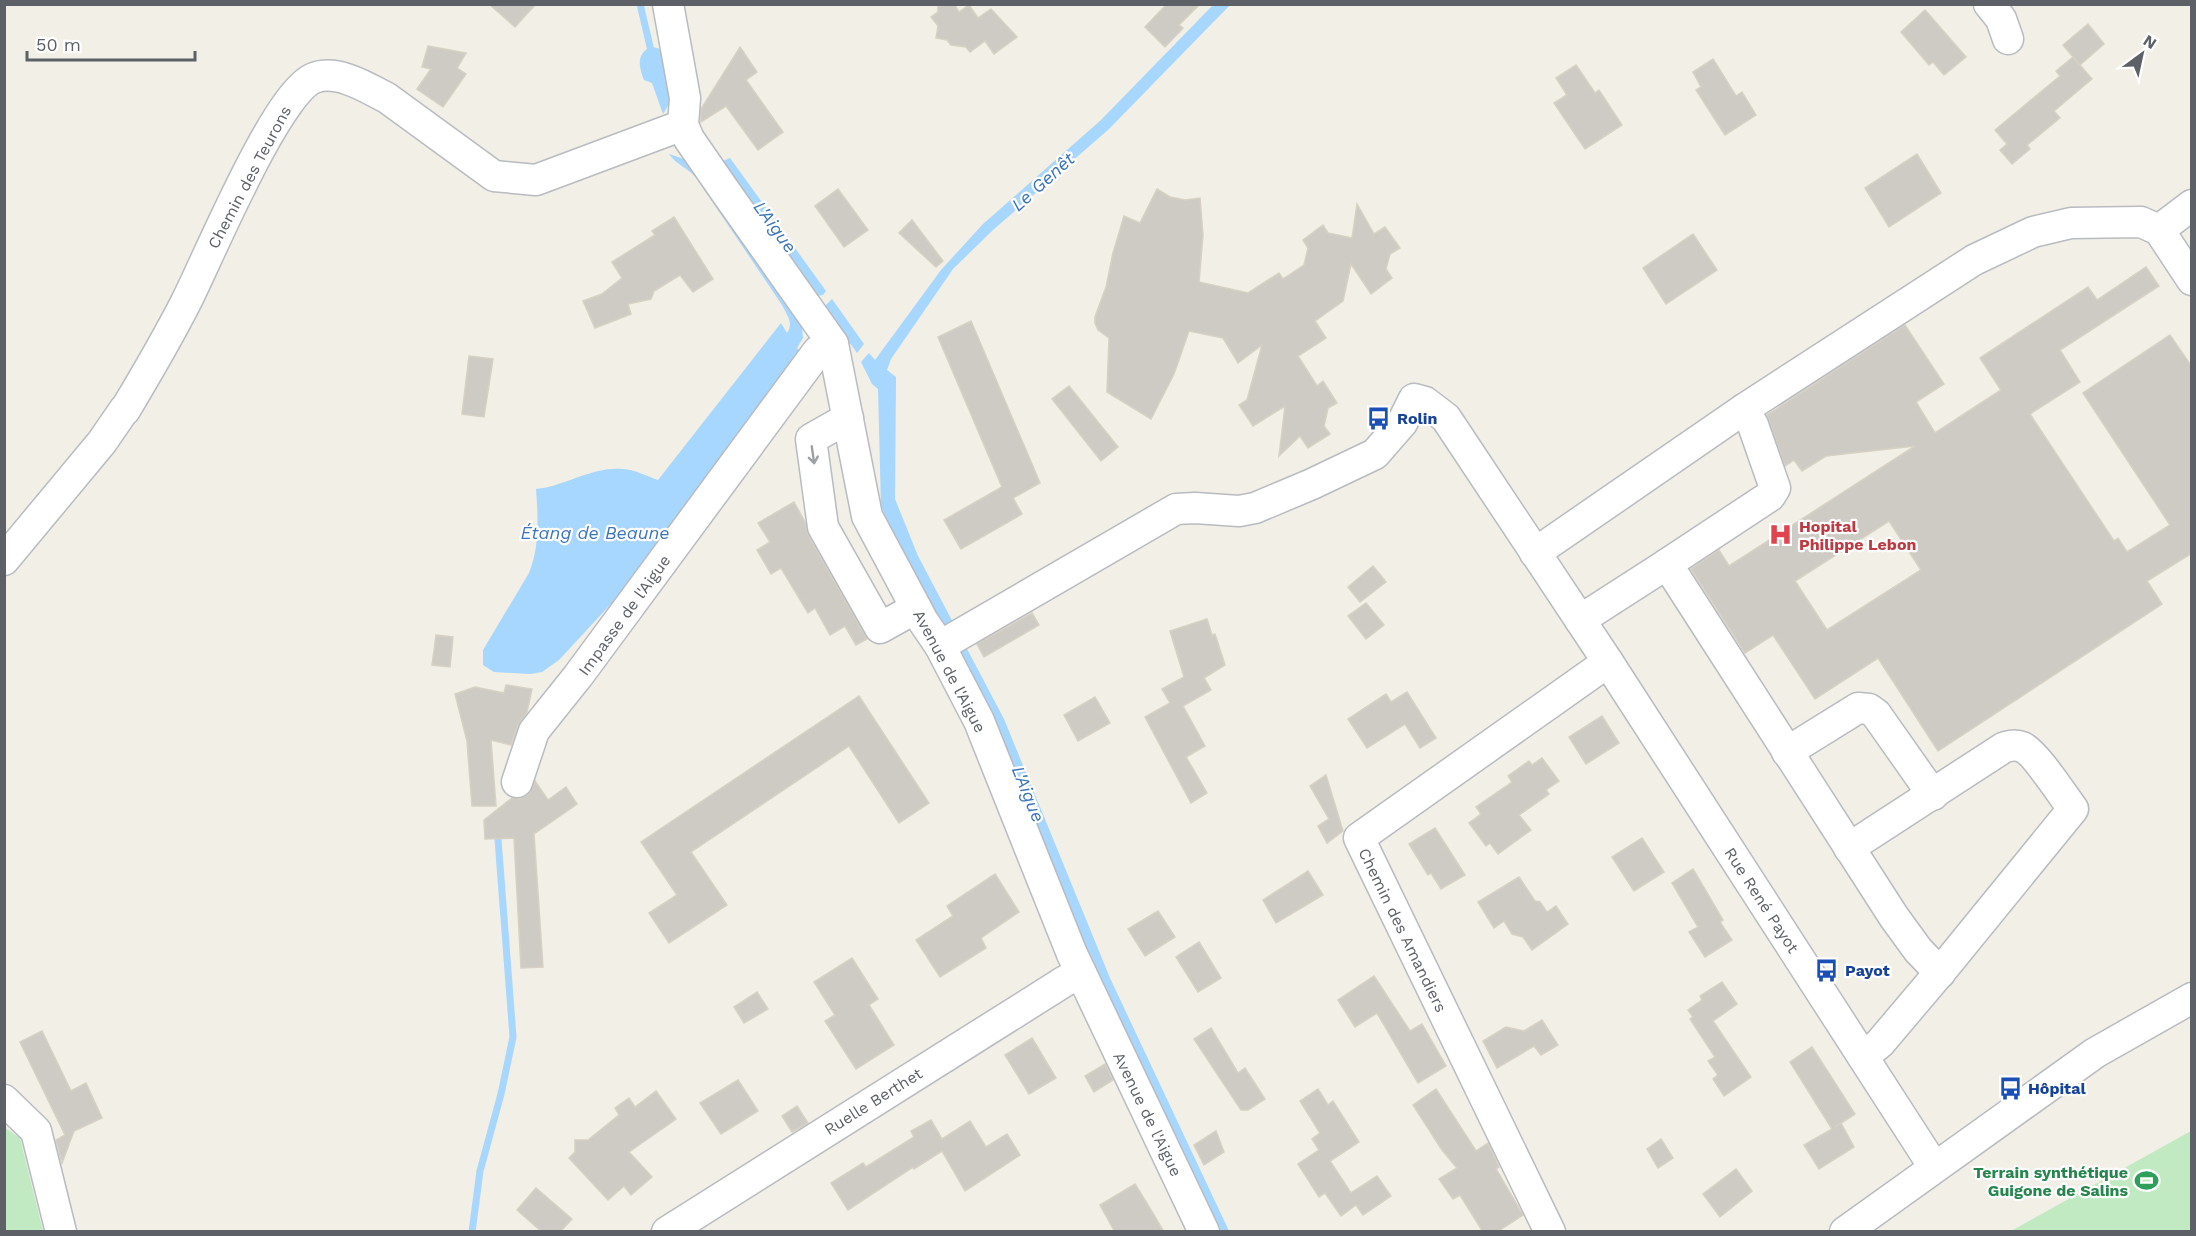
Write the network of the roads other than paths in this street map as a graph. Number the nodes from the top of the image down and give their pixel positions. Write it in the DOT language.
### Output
graph roads {
  1 [pos="668,4"];
  2 [pos="1989,4"];
  3 [pos="2008,39"];
  4 [pos="683,125"];
  5 [pos="2192,205"];
  6 [pos="2159,230"];
  7 [pos="2192,280"];
  8 [pos="833,344"];
  9 [pos="1744,410"];
  10 [pos="848,418"];
  11 [pos="1535,553"];
  12 [pos="4,560"];
  13 [pos="1667,564"];
  14 [pos="916,608"];
  15 [pos="1580,620"];
  16 [pos="940,646"];
  17 [pos="1608,662"];
  18 [pos="1787,752"];
  19 [pos="517,782"];
  20 [pos="1933,795"];
  21 [pos="1849,848"];
  22 [pos="1081,973"];
  23 [pos="1940,973"];
  24 [pos="2192,998"];
  25 [pos="1863,1057"];
  26 [pos="4,1100"];
  27 [pos="1934,1167"];
  28 [pos="61,1232"];
  29 [pos="667,1232"];
  30 [pos="1204,1232"];
  31 [pos="1550,1232"];
  32 [pos="1845,1232"];
  1 -- 4 [label="street"];
  2 -- 3 [label="street"];
  4 -- 8 [label="street, Avenue de l'Aigue"];
  4 -- 12 [label="street, Chemin des Teurons"];
  5 -- 6 [label="street"];
  6 -- 7 [label="street"];
  6 -- 9 [label="street"];
  8 -- 10 [label="street, Avenue de l'Aigue"];
  8 -- 19 [label="street, Impasse de l'Aigue"];
  9 -- 11 [label="street"];
  9 -- 13 [label="street"];
  10 -- 14 [label="street, Avenue de l'Aigue"];
  10 -- 14 [label="street, one-way"];
  11 -- 15 [label="street, Rue René Payot"];
  11 -- 16 [label="street, Rue René Payot"];
  13 -- 15 [label="street"];
  13 -- 18 [label="street"];
  14 -- 16 [label="street, Avenue de l'Aigue"];
  15 -- 17 [label="street, Rue René Payot"];
  16 -- 22 [label="street, Avenue de l'Aigue"];
  17 -- 25 [label="street, Rue René Payot"];
  17 -- 31 [label="street, Chemin des Amandiers"];
  18 -- 20 [label="street"];
  18 -- 21 [label="street"];
  20 -- 21 [label="street"];
  20 -- 23 [label="street"];
  21 -- 23 [label="street"];
  22 -- 29 [label="street, Ruelle Berthet"];
  22 -- 30 [label="street, Avenue de l'Aigue"];
  23 -- 25 [label="street"];
  24 -- 27 [label="street"];
  25 -- 27 [label="street, Rue René Payot"];
  26 -- 28 [label="street"];
  27 -- 32 [label="street"];
}
